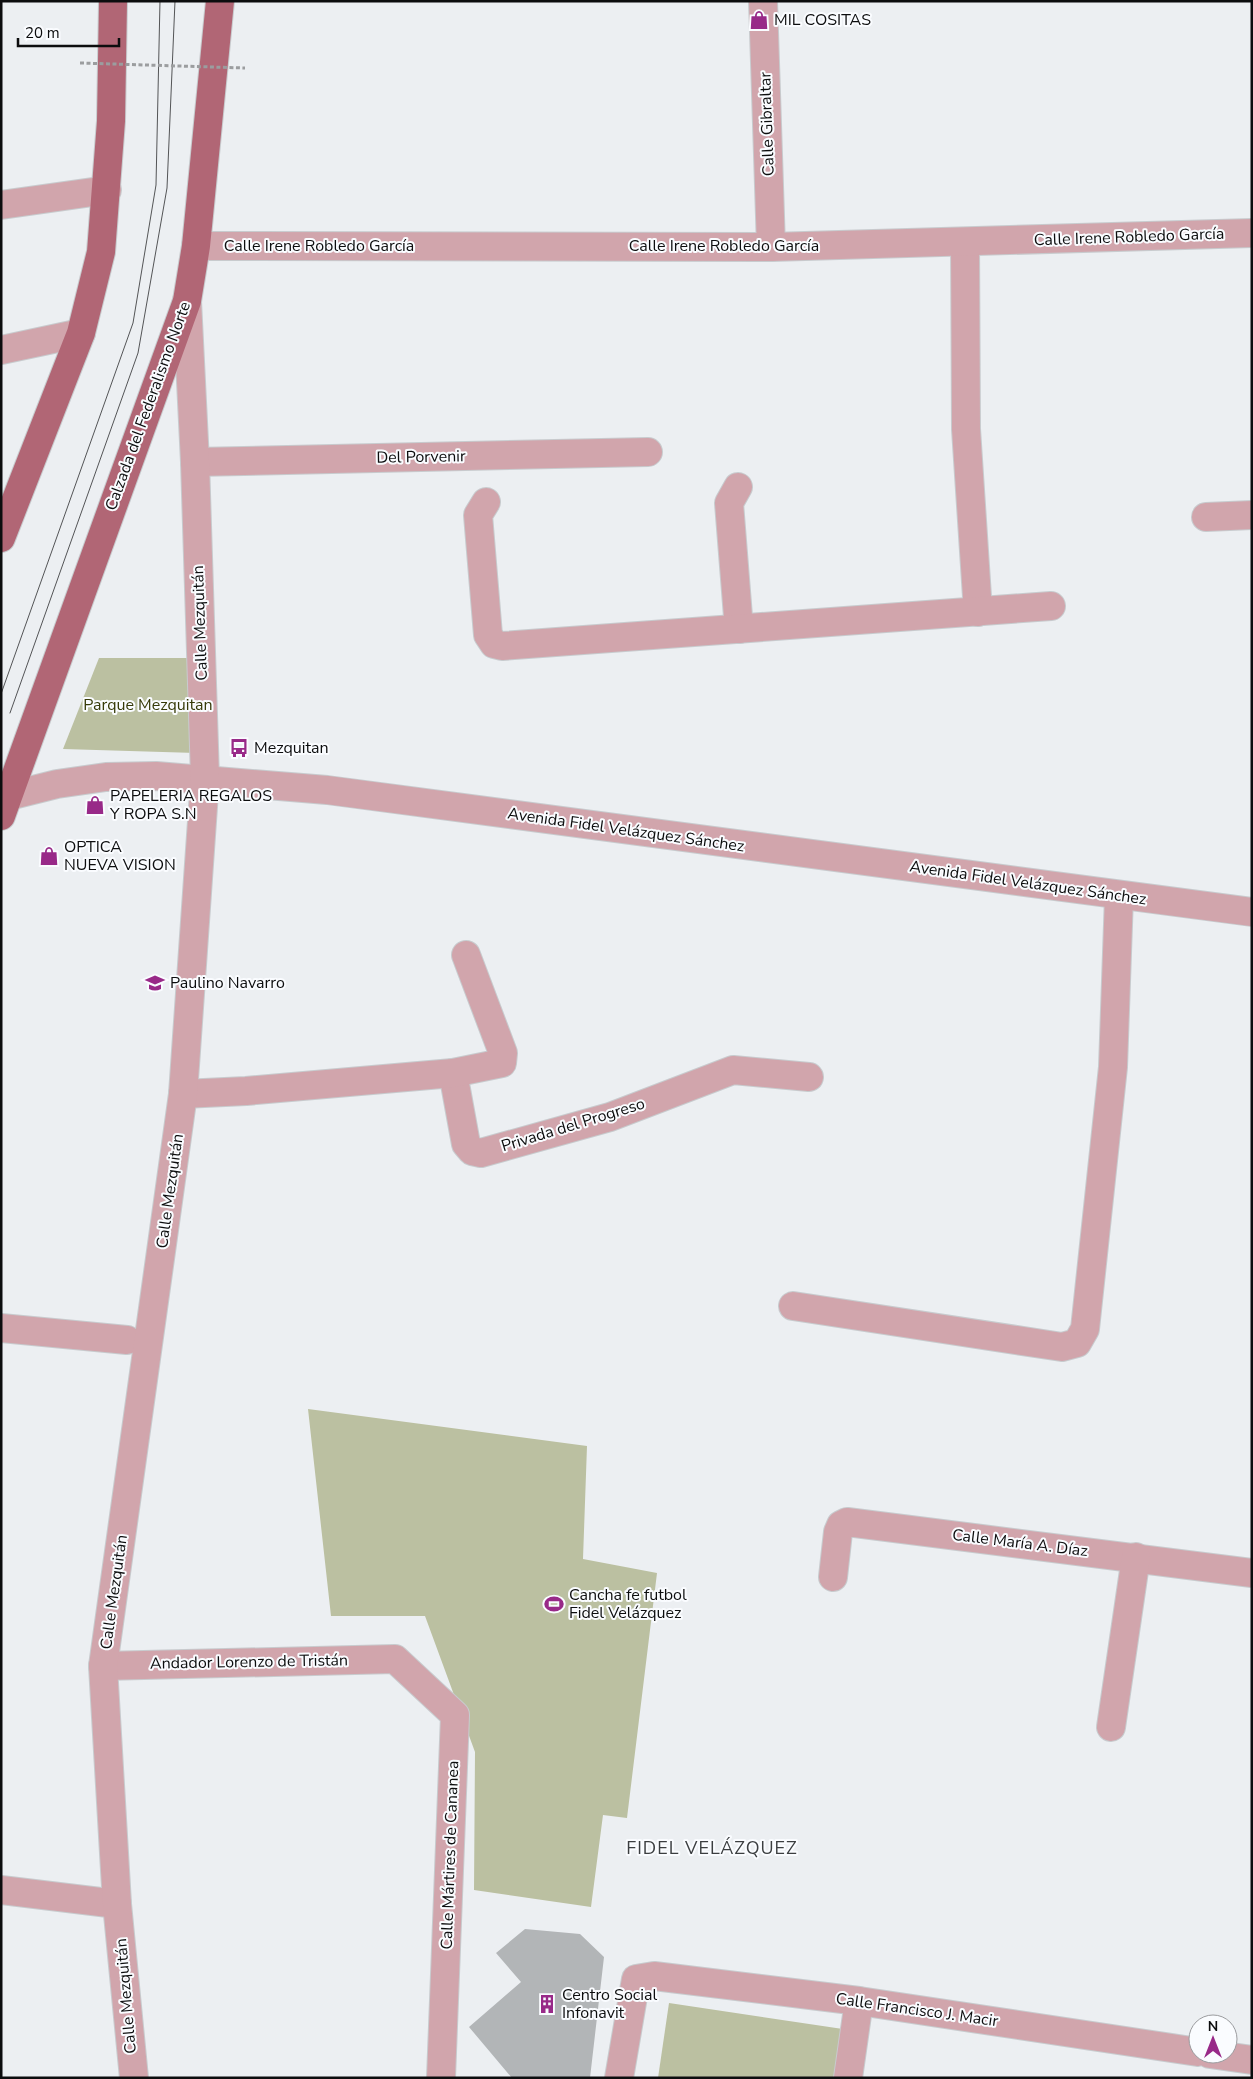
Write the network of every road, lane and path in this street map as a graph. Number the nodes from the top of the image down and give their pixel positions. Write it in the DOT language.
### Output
graph roads {
  1 [pos="113,1"];
  2 [pos="220,1"];
  3 [pos="764,1"];
  4 [pos="80,63"];
  5 [pos="245,68"];
  6 [pos="106,190"];
  7 [pos="1,205"];
  8 [pos="1252,233"];
  9 [pos="965,242"];
  10 [pos="196,246"];
  11 [pos="771,247"];
  12 [pos="187,301"];
  13 [pos="81,333"];
  14 [pos="1,350"];
  15 [pos="648,452"];
  16 [pos="195,462"];
  17 [pos="738,488"];
  18 [pos="486,502"];
  19 [pos="1252,515"];
  20 [pos="1206,517"];
  21 [pos="1,538"];
  22 [pos="1052,606"];
  23 [pos="978,612"];
  24 [pos="739,629"];
  25 [pos="205,778"];
  26 [pos="3,801"];
  27 [pos="1119,896"];
  28 [pos="1252,912"];
  29 [pos="466,955"];
  30 [pos="453,1073"];
  31 [pos="809,1077"];
  32 [pos="183,1094"];
  33 [pos="793,1306"];
  34 [pos="1,1328"];
  35 [pos="127,1340"];
  36 [pos="1136,1557"];
  37 [pos="1252,1573"];
  38 [pos="833,1577"];
  39 [pos="395,1659"];
  40 [pos="103,1666"];
  41 [pos="1111,1727"];
  42 [pos="1,1890"];
  43 [pos="117,1904"];
  44 [pos="859,2001"];
  45 [pos="1188,2050"];
  46 [pos="1238,2058"];
  47 [pos="1252,2060"];
  48 [pos="134,2078"];
  49 [pos="441,2078"];
  50 [pos="619,2078"];
  51 [pos="848,2078"];
  1 -- 6 [label="main road"];
  2 -- 10 [label="main road, Calzada del Federalismo Norte"];
  3 -- 11 [label="street, Calle Gibraltar"];
  4 -- 5 [label="path, bridge"];
  6 -- 7 [label="street"];
  6 -- 13 [label="main road"];
  8 -- 9 [label="street, Calle Irene Robledo García"];
  9 -- 11 [label="street, Calle Irene Robledo García"];
  9 -- 23 [label="street"];
  10 -- 11 [label="street, Calle Irene Robledo García"];
  10 -- 12 [label="main road, Calzada del Federalismo Norte"];
  12 -- 16 [label="street, Calle Mezquitán"];
  12 -- 26 [label="main road, Calzada del Federalismo Norte"];
  13 -- 14 [label="street"];
  13 -- 21 [label="main road"];
  15 -- 16 [label="street, Del Porvenir"];
  16 -- 25 [label="street, Calle Mezquitán"];
  17 -- 24 [label="street"];
  18 -- 24 [label="street"];
  19 -- 20 [label="street"];
  22 -- 23 [label="street"];
  23 -- 24 [label="street"];
  25 -- 26 [label="street, Avenida Fidel Velázquez Sánchez"];
  25 -- 27 [label="street, Avenida Fidel Velázquez Sánchez"];
  25 -- 32 [label="street, Calle Mezquitán"];
  27 -- 28 [label="street, Avenida Fidel Velázquez Sánchez"];
  27 -- 33 [label="street"];
  29 -- 30 [label="street"];
  30 -- 31 [label="street, Privada del Progreso"];
  30 -- 32 [label="street"];
  32 -- 40 [label="street, Calle Mezquitán"];
  34 -- 35 [label="street"];
  36 -- 37 [label="street, Calle María A. Díaz"];
  36 -- 38 [label="street, Calle María A. Díaz"];
  36 -- 41 [label="street"];
  39 -- 40 [label="street, Andador Lorenzo de Tristán"];
  39 -- 49 [label="street, Calle Mártires de Cananea"];
  40 -- 43 [label="street, Calle Mezquitán"];
  42 -- 43 [label="street"];
  43 -- 48 [label="street, Calle Mezquitán"];
  44 -- 45 [label="street, Calle Francisco J. Macir"];
  44 -- 50 [label="street, Calle Francisco J. Macir"];
  44 -- 51 [label="street"];
  46 -- 47 [label="street"];
}
